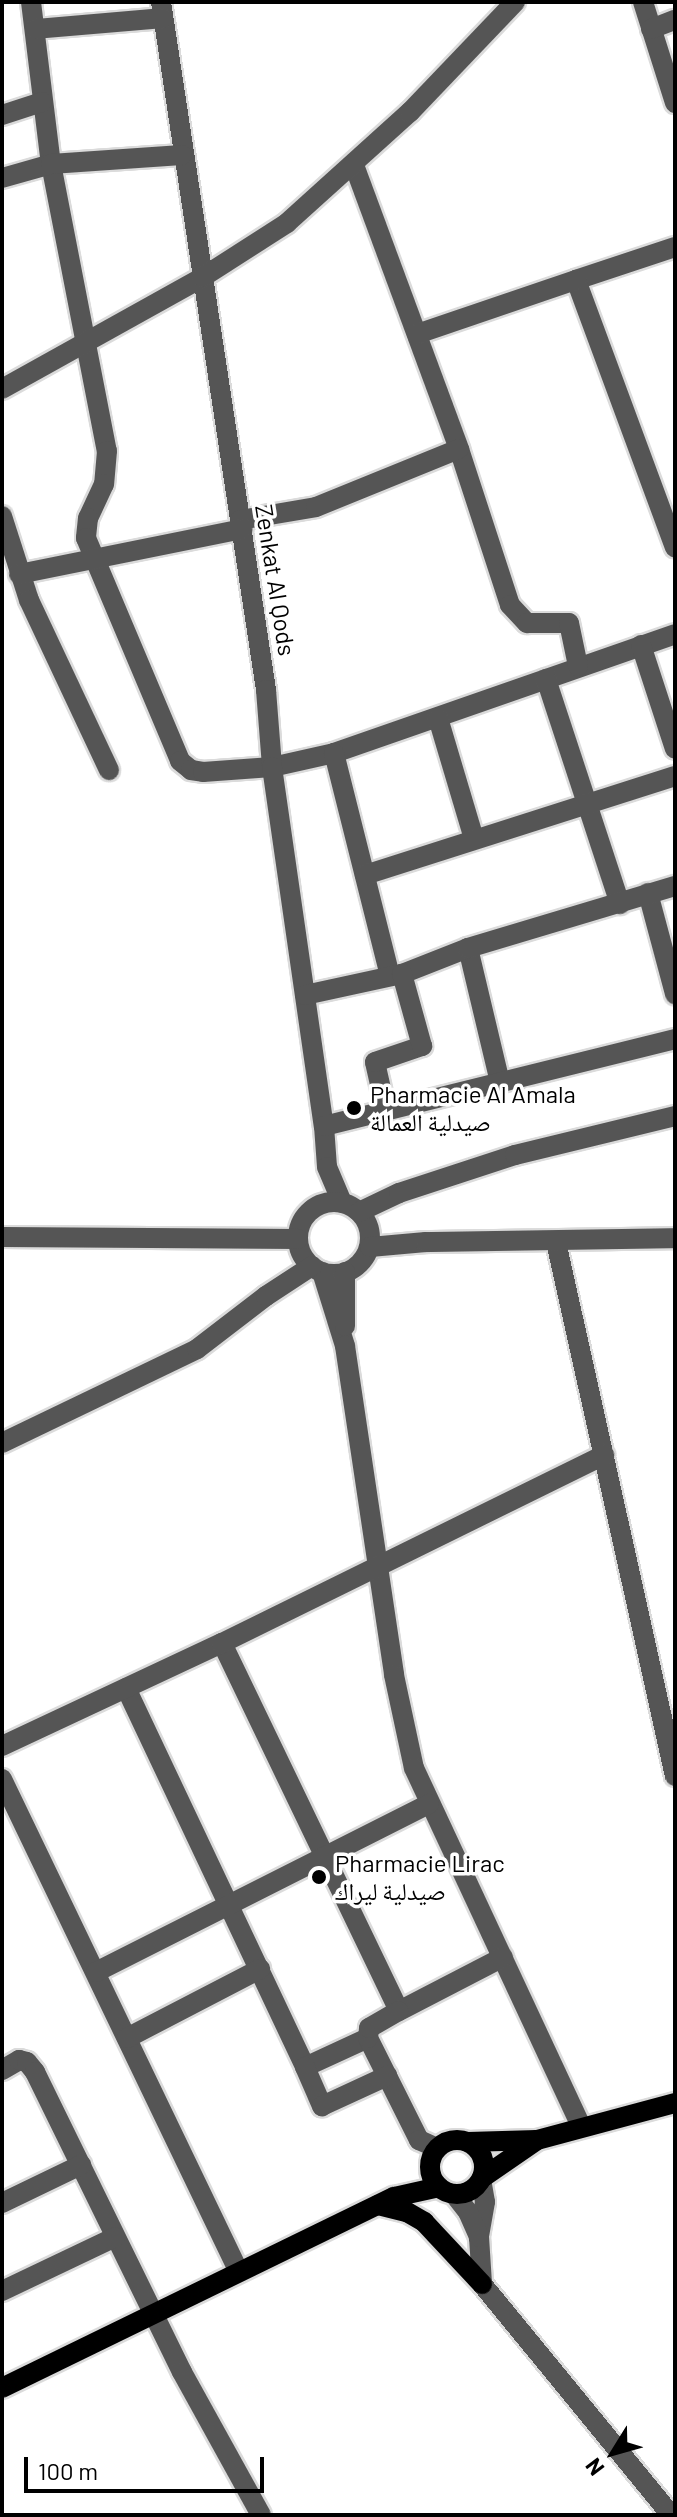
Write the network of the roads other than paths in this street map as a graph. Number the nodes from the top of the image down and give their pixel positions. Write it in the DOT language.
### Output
graph roads {
  1 [pos="31,2"];
  2 [pos="643,2"];
  3 [pos="513,3"];
  4 [pos="162,10"];
  5 [pos="675,20"];
  6 [pos="35,29"];
  7 [pos="651,29"];
  8 [pos="42,102"];
  9 [pos="675,103"];
  10 [pos="2,115"];
  11 [pos="182,155"];
  12 [pos="51,164"];
  13 [pos="354,165"];
  14 [pos="2,178"];
  15 [pos="675,247"];
  16 [pos="203,277"];
  17 [pos="576,280"];
  18 [pos="417,334"];
  19 [pos="86,343"];
  20 [pos="2,389"];
  21 [pos="459,449"];
  22 [pos="2,516"];
  23 [pos="242,525"];
  24 [pos="675,547"];
  25 [pos="93,558"];
  26 [pos="19,574"];
  27 [pos="675,634"];
  28 [pos="641,645"];
  29 [pos="578,666"];
  30 [pos="546,679"];
  31 [pos="438,718"];
  32 [pos="675,749"];
  33 [pos="334,753"];
  34 [pos="272,767"];
  35 [pos="109,770"];
  36 [pos="675,776"];
  37 [pos="586,804"];
  38 [pos="474,839"];
  39 [pos="365,875"];
  40 [pos="675,886"];
  41 [pos="648,893"];
  42 [pos="620,904"];
  43 [pos="468,948"];
  44 [pos="672,969"];
  45 [pos="396,975"];
  46 [pos="675,994"];
  47 [pos="305,995"];
  48 [pos="675,1039"];
  49 [pos="500,1082"];
  50 [pos="386,1111"];
  51 [pos="675,1116"];
  52 [pos="324,1126"];
  53 [pos="327,1167"];
  54 [pos="350,1207"];
  55 [pos="2,1237"];
  56 [pos="675,1238"];
  57 [pos="370,1240"];
  58 [pos="556,1242"];
  59 [pos="307,1244"];
  60 [pos="345,1272"];
  61 [pos="345,1346"];
  62 [pos="2,1443"];
  63 [pos="604,1455"];
  64 [pos="378,1566"];
  65 [pos="222,1643"];
  66 [pos="126,1688"];
  67 [pos="2,1746"];
  68 [pos="675,1776"];
  69 [pos="2,1779"];
  70 [pos="429,1804"];
  71 [pos="324,1860"];
  72 [pos="230,1906"];
  73 [pos="503,1957"];
  74 [pos="260,1969"];
  75 [pos="96,1972"];
  76 [pos="399,2011"];
  77 [pos="127,2038"];
  78 [pos="368,2038"];
  79 [pos="305,2067"];
  80 [pos="2,2070"];
  81 [pos="387,2076"];
  82 [pos="675,2103"];
  83 [pos="581,2126"];
  84 [pos="537,2140"];
  85 [pos="468,2142"];
  86 [pos="434,2152"];
  87 [pos="81,2165"];
  88 [pos="482,2178"];
  89 [pos="446,2190"];
  90 [pos="386,2201"];
  91 [pos="2,2203"];
  92 [pos="115,2237"];
  93 [pos="479,2237"];
  94 [pos="238,2270"];
  95 [pos="482,2284"];
  96 [pos="2,2291"];
  97 [pos="152,2313"];
  98 [pos="2,2388"];
  99 [pos="261,2515"];
  100 [pos="671,2515"];
  1 -- 6 [label="street"];
  2 -- 7 [label="street"];
  3 -- 13 [label="street"];
  4 -- 6 [label="street"];
  4 -- 11 [label="street, Zenkat Al Qods"];
  5 -- 7 [label="street"];
  6 -- 8 [label="street"];
  7 -- 9 [label="street"];
  8 -- 10 [label="street"];
  8 -- 12 [label="street"];
  11 -- 12 [label="street"];
  11 -- 16 [label="street, Zenkat Al Qods"];
  12 -- 14 [label="street"];
  12 -- 19 [label="street"];
  13 -- 16 [label="street"];
  13 -- 18 [label="street"];
  15 -- 17 [label="street"];
  16 -- 19 [label="street"];
  16 -- 23 [label="street, Zenkat Al Qods"];
  17 -- 18 [label="street"];
  17 -- 24 [label="street"];
  18 -- 21 [label="street"];
  19 -- 20 [label="street"];
  19 -- 25 [label="street"];
  21 -- 23 [label="street"];
  21 -- 29 [label="street"];
  22 -- 26 [label="street"];
  23 -- 25 [label="street"];
  23 -- 34 [label="street, Zenkat Al Qods"];
  25 -- 26 [label="street"];
  25 -- 34 [label="street"];
  26 -- 35 [label="street"];
  27 -- 28 [label="street"];
  28 -- 29 [label="street"];
  28 -- 32 [label="street"];
  29 -- 30 [label="street"];
  30 -- 31 [label="street"];
  30 -- 37 [label="street"];
  31 -- 33 [label="street"];
  31 -- 38 [label="street"];
  33 -- 34 [label="street"];
  33 -- 39 [label="street"];
  34 -- 47 [label="street, Zenkat Al Qods"];
  36 -- 37 [label="street"];
  37 -- 38 [label="street"];
  37 -- 42 [label="street"];
  38 -- 39 [label="street"];
  39 -- 45 [label="street"];
  40 -- 41 [label="street"];
  41 -- 42 [label="street"];
  41 -- 44 [label="street"];
  42 -- 43 [label="street"];
  43 -- 45 [label="street"];
  43 -- 49 [label="street"];
  44 -- 46 [label="street"];
  45 -- 47 [label="street"];
  45 -- 50 [label="street"];
  47 -- 52 [label="street, Zenkat Al Qods"];
  48 -- 49 [label="street"];
  49 -- 50 [label="street"];
  50 -- 52 [label="street"];
  51 -- 54 [label="street"];
  52 -- 53 [label="street, Zenkat Al Qods"];
  53 -- 54 [label="street"];
  53 -- 59 [label="street"];
  54 -- 57 [label="street"];
  54 -- 59 [label="street"];
  55 -- 59 [label="street"];
  56 -- 58 [label="street"];
  57 -- 58 [label="street"];
  57 -- 60 [label="street"];
  58 -- 63 [label="street"];
  59 -- 60 [label="street"];
  59 -- 61 [label="street"];
  59 -- 62 [label="street"];
  60 -- 61 [label="street"];
  61 -- 64 [label="street"];
  63 -- 64 [label="street"];
  63 -- 68 [label="street"];
  64 -- 65 [label="street"];
  64 -- 70 [label="street"];
  65 -- 66 [label="street"];
  65 -- 71 [label="street"];
  66 -- 67 [label="street"];
  66 -- 72 [label="street"];
  69 -- 75 [label="street"];
  70 -- 71 [label="street"];
  70 -- 73 [label="street"];
  71 -- 72 [label="street"];
  71 -- 76 [label="street"];
  72 -- 74 [label="street"];
  72 -- 75 [label="street"];
  73 -- 76 [label="street"];
  73 -- 83 [label="street"];
  74 -- 77 [label="street"];
  74 -- 79 [label="street"];
  75 -- 77 [label="street"];
  76 -- 78 [label="street"];
  77 -- 94 [label="street"];
  78 -- 79 [label="street"];
  78 -- 81 [label="street"];
  79 -- 81 [label="street"];
  80 -- 87 [label="street"];
  81 -- 86 [label="street"];
  82 -- 83 [label="main road"];
  83 -- 84 [label="main road"];
  84 -- 85 [label="main road"];
  84 -- 88 [label="main road"];
  85 -- 86 [label="main road"];
  85 -- 88 [label="main road"];
  86 -- 89 [label="main road"];
  86 -- 90 [label="main road"];
  87 -- 91 [label="street"];
  87 -- 92 [label="street"];
  88 -- 89 [label="main road"];
  88 -- 93 [label="street"];
  89 -- 90 [label="main road"];
  89 -- 93 [label="street"];
  90 -- 94 [label="main road"];
  90 -- 95 [label="main road"];
  92 -- 96 [label="street"];
  92 -- 97 [label="street"];
  93 -- 95 [label="street"];
  94 -- 97 [label="main road"];
  95 -- 100 [label="street"];
  97 -- 98 [label="main road"];
  97 -- 99 [label="street"];
}
